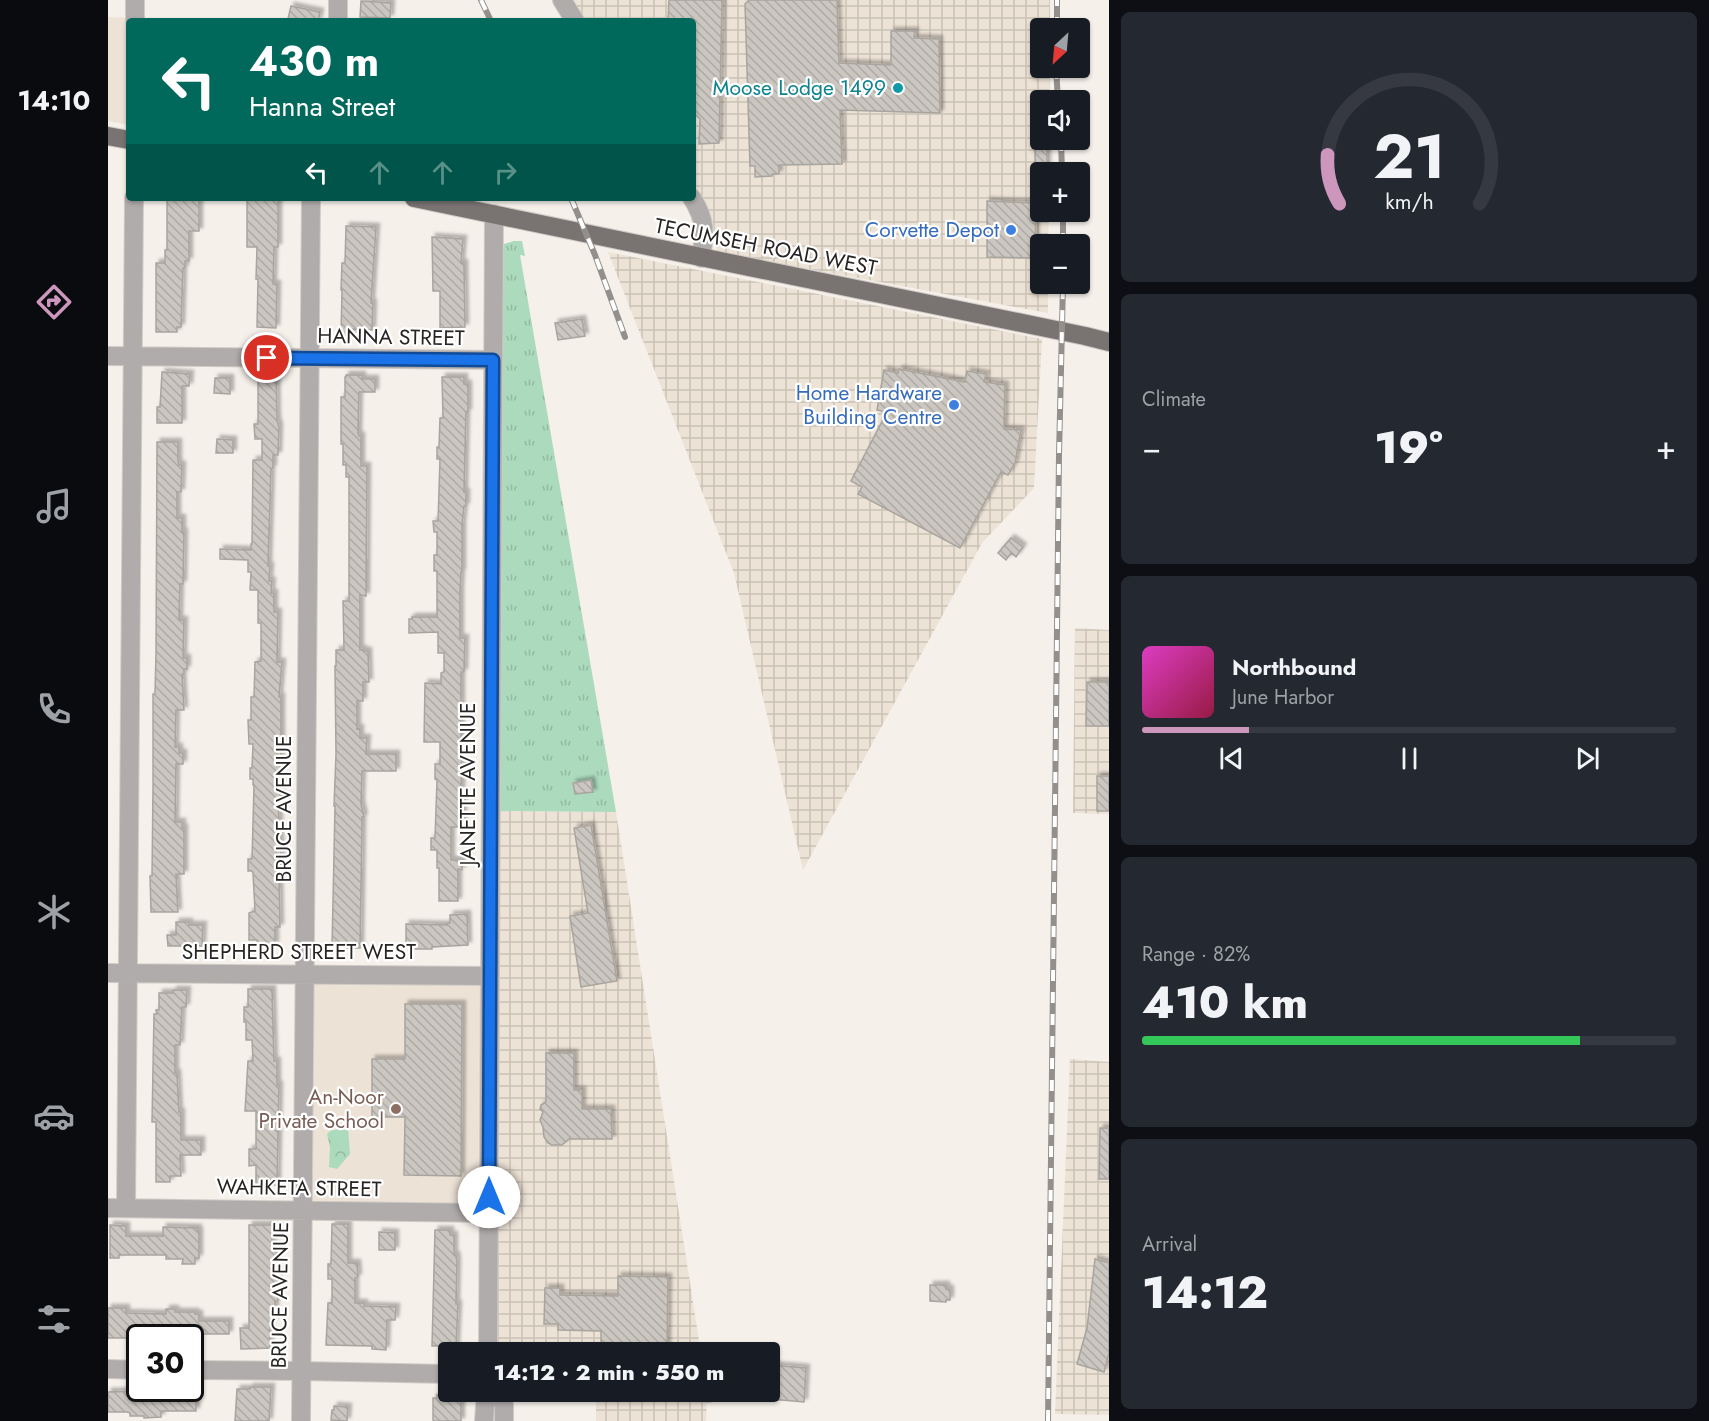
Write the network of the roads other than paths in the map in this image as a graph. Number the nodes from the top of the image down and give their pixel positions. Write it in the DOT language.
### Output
graph roads {
  1 [pos="135,0"];
  2 [pos="339,0"];
  3 [pos="562,0"];
  4 [pos="135,18"];
  5 [pos="338,18"];
  6 [pos="573,18"];
  7 [pos="108,136"];
  8 [pos="126,139"];
  9 [pos="134,201"];
  10 [pos="312,201"];
  11 [pos="429,201"];
  12 [pos="694,201"];
  13 [pos="494,214"];
  14 [pos="701,258"];
  15 [pos="1109,342"];
  16 [pos="108,356"];
  17 [pos="133,356"];
  18 [pos="310,358"];
  19 [pos="493,360"];
  20 [pos="108,973"];
  21 [pos="128,973"];
  22 [pos="305,975"];
  23 [pos="490,976"];
  24 [pos="117,1208"];
  25 [pos="303,1211"];
  26 [pos="489,1213"];
  27 [pos="488,1342"];
  28 [pos="108,1370"];
  29 [pos="126,1370"];
  30 [pos="204,1370"];
  31 [pos="302,1371"];
  32 [pos="438,1374"];
  33 [pos="485,1402"];
  34 [pos="502,1402"];
  35 [pos="301,1421"];
  36 [pos="484,1421"];
  37 [pos="504,1421"];
  1 -- 4 [label="street"];
  2 -- 5 [label="street"];
  3 -- 6 [label="street"];
  7 -- 8 [label="main road"];
  9 -- 17 [label="street"];
  10 -- 18 [label="street, BRUCE AVENUE"];
  11 -- 13 [label="main road, TECUMSEH ROAD WEST"];
  12 -- 14 [label="street"];
  13 -- 14 [label="main road, TECUMSEH ROAD WEST"];
  13 -- 19 [label="street, JANETTE AVENUE"];
  14 -- 15 [label="main road, TECUMSEH ROAD WEST"];
  16 -- 17 [label="street, HANNA STREET"];
  17 -- 18 [label="street, HANNA STREET"];
  17 -- 21 [label="street"];
  18 -- 19 [label="street, HANNA STREET"];
  18 -- 22 [label="street, BRUCE AVENUE"];
  19 -- 23 [label="street, JANETTE AVENUE"];
  20 -- 21 [label="street, SHEPHERD STREET WEST"];
  21 -- 22 [label="street, SHEPHERD STREET WEST"];
  21 -- 24 [label="street"];
  22 -- 23 [label="street, SHEPHERD STREET WEST"];
  22 -- 25 [label="street, BRUCE AVENUE"];
  23 -- 26 [label="street, JANETTE AVENUE"];
  24 -- 25 [label="street, WAHKETA STREET"];
  25 -- 26 [label="street, WAHKETA STREET"];
  25 -- 31 [label="street, BRUCE AVENUE"];
  26 -- 27 [label="street, JANETTE AVENUE"];
  28 -- 29 [label="street"];
  30 -- 31 [label="street"];
  31 -- 32 [label="street"];
  31 -- 35 [label="street, BRUCE AVENUE"];
  33 -- 36 [label="street"];
  34 -- 37 [label="street"];
}
